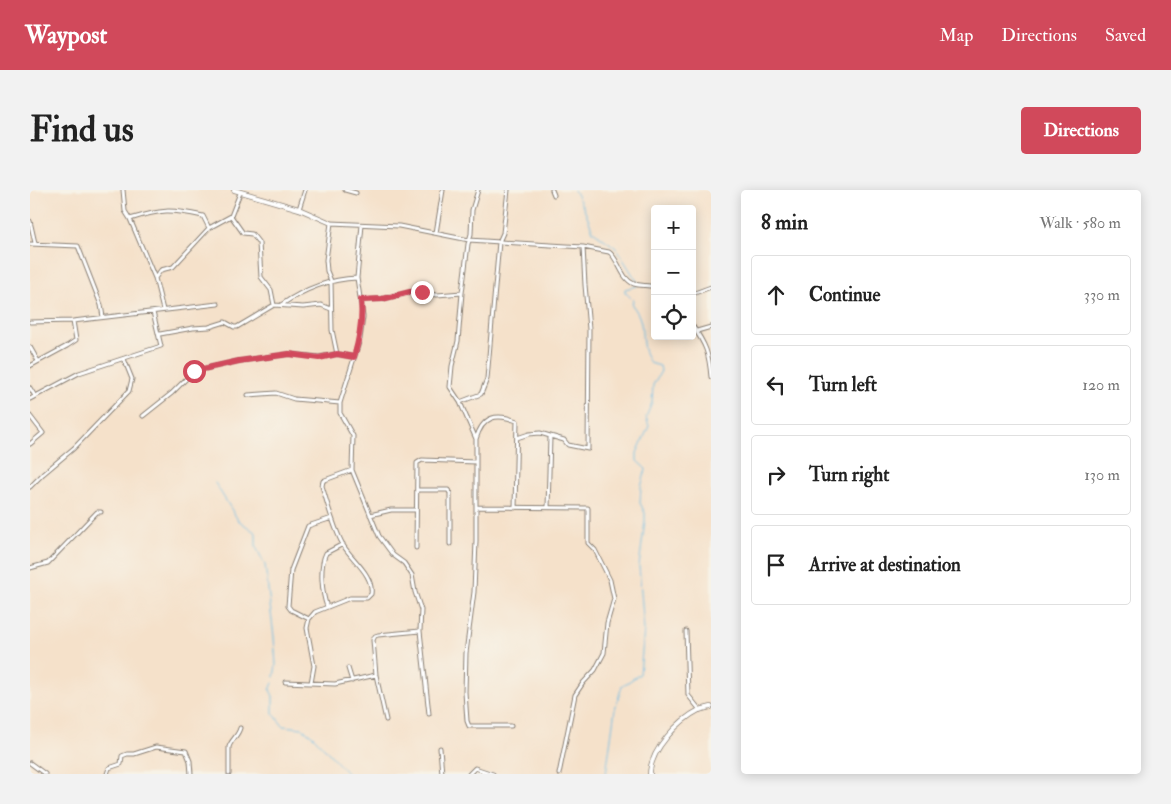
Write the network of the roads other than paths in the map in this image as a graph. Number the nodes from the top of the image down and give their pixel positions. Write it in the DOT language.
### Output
graph roads {
  1 [pos="123,190"];
  2 [pos="234,190"];
  3 [pos="305,190"];
  4 [pos="345,190"];
  5 [pos="443,190"];
  6 [pos="478,190"];
  7 [pos="508,190"];
  8 [pos="552,190"];
  9 [pos="240,193"];
  10 [pos="356,193"];
  11 [pos="554,195"];
  12 [pos="299,209"];
  13 [pos="230,216"];
  14 [pos="130,219"];
  15 [pos="30,221"];
  16 [pos="331,223"];
  17 [pos="362,225"];
  18 [pos="209,228"];
  19 [pos="436,232"];
  20 [pos="469,240"];
  21 [pos="499,242"];
  22 [pos="35,243"];
  23 [pos="30,244"];
  24 [pos="583,247"];
  25 [pos="155,278"];
  26 [pos="357,278"];
  27 [pos="331,281"];
  28 [pos="651,286"];
  29 [pos="711,288"];
  30 [pos="462,293"];
  31 [pos="696,293"];
  32 [pos="361,300"];
  33 [pos="218,304"];
  34 [pos="274,305"];
  35 [pos="280,305"];
  36 [pos="331,309"];
  37 [pos="163,310"];
  38 [pos="153,312"];
  39 [pos="103,317"];
  40 [pos="73,321"];
  41 [pos="30,322"];
  42 [pos="711,327"];
  43 [pos="696,331"];
  44 [pos="160,334"];
  45 [pos="30,347"];
  46 [pos="337,354"];
  47 [pos="354,357"];
  48 [pos="124,358"];
  49 [pos="38,361"];
  50 [pos="30,366"];
  51 [pos="711,377"];
  52 [pos="30,388"];
  53 [pos="248,395"];
  54 [pos="35,396"];
  55 [pos="30,399"];
  56 [pos="460,402"];
  57 [pos="340,403"];
  58 [pos="30,416"];
  59 [pos="143,416"];
  60 [pos="550,437"];
  61 [pos="517,438"];
  62 [pos="476,439"];
  63 [pos="30,444"];
  64 [pos="476,462"];
  65 [pos="352,470"];
  66 [pos="30,488"];
  67 [pos="417,490"];
  68 [pos="476,507"];
  69 [pos="515,508"];
  70 [pos="548,508"];
  71 [pos="416,510"];
  72 [pos="101,512"];
  73 [pos="370,515"];
  74 [pos="332,518"];
  75 [pos="343,544"];
  76 [pos="450,544"];
  77 [pos="416,548"];
  78 [pos="30,568"];
  79 [pos="327,607"];
  80 [pos="308,619"];
  81 [pos="420,631"];
  82 [pos="686,631"];
  83 [pos="348,668"];
  84 [pos="376,675"];
  85 [pos="352,681"];
  86 [pos="285,682"];
  87 [pos="311,683"];
  88 [pos="711,707"];
  89 [pos="700,710"];
  90 [pos="429,714"];
  91 [pos="386,720"];
  92 [pos="511,726"];
  93 [pos="240,728"];
  94 [pos="440,748"];
  95 [pos="30,763"];
  96 [pos="45,774"];
  97 [pos="107,774"];
  98 [pos="191,774"];
  99 [pos="229,774"];
  100 [pos="442,774"];
  101 [pos="468,774"];
  102 [pos="493,774"];
  103 [pos="559,774"];
  104 [pos="650,774"];
  1 -- 14 [label="street"];
  2 -- 9 [label="street"];
  3 -- 12 [label="street"];
  4 -- 10 [label="street"];
  5 -- 19 [label="street"];
  6 -- 20 [label="street"];
  7 -- 21 [label="street"];
  8 -- 11 [label="street"];
  9 -- 12 [label="street"];
  9 -- 13 [label="street"];
  12 -- 16 [label="street"];
  13 -- 18 [label="street"];
  13 -- 34 [label="street"];
  14 -- 18 [label="street"];
  14 -- 25 [label="street"];
  15 -- 22 [label="street"];
  16 -- 17 [label="street"];
  16 -- 27 [label="street"];
  17 -- 19 [label="street"];
  17 -- 26 [label="street"];
  18 -- 25 [label="street"];
  19 -- 20 [label="street"];
  20 -- 21 [label="street"];
  20 -- 30 [label="street"];
  21 -- 24 [label="street"];
  21 -- 56 [label="street"];
  22 -- 23 [label="street"];
  22 -- 39 [label="street"];
  24 -- 28 [label="street"];
  24 -- 60 [label="street"];
  25 -- 37 [label="street"];
  26 -- 27 [label="street"];
  26 -- 32 [label="street"];
  27 -- 35 [label="street"];
  27 -- 36 [label="street"];
  29 -- 31 [label="street"];
  30 -- 32 [label="street"];
  30 -- 56 [label="street"];
  32 -- 47 [label="street"];
  33 -- 37 [label="street"];
  34 -- 35 [label="street"];
  34 -- 44 [label="street"];
  35 -- 36 [label="street"];
  36 -- 46 [label="street"];
  37 -- 38 [label="street"];
  38 -- 39 [label="street"];
  38 -- 44 [label="street"];
  39 -- 40 [label="street"];
  40 -- 41 [label="street"];
  40 -- 49 [label="street"];
  42 -- 43 [label="street"];
  43 -- 51 [label="street"];
  44 -- 48 [label="street"];
  45 -- 49 [label="street"];
  46 -- 47 [label="street"];
  46 -- 59 [label="street"];
  47 -- 57 [label="street"];
  48 -- 54 [label="street"];
  48 -- 66 [label="street"];
  49 -- 50 [label="street"];
  52 -- 54 [label="street"];
  53 -- 57 [label="street"];
  54 -- 55 [label="street"];
  56 -- 62 [label="street"];
  57 -- 65 [label="street"];
  58 -- 63 [label="street"];
  60 -- 61 [label="street"];
  60 -- 70 [label="street"];
  61 -- 62 [label="street"];
  61 -- 69 [label="street"];
  62 -- 64 [label="street"];
  64 -- 67 [label="street"];
  64 -- 68 [label="street"];
  65 -- 73 [label="street"];
  65 -- 74 [label="street"];
  67 -- 71 [label="street"];
  67 -- 76 [label="street"];
  68 -- 69 [label="street"];
  68 -- 92 [label="street"];
  69 -- 70 [label="street"];
  70 -- 103 [label="street"];
  71 -- 73 [label="street"];
  71 -- 77 [label="street"];
  72 -- 78 [label="street"];
  73 -- 81 [label="street"];
  74 -- 75 [label="street"];
  74 -- 80 [label="street"];
  75 -- 79 [label="street"];
  75 -- 79 [label="street"];
  79 -- 80 [label="street"];
  80 -- 87 [label="street"];
  81 -- 84 [label="street"];
  81 -- 90 [label="street"];
  82 -- 89 [label="street"];
  83 -- 85 [label="street"];
  84 -- 85 [label="street"];
  84 -- 91 [label="street"];
  85 -- 87 [label="street"];
  86 -- 87 [label="street"];
  88 -- 89 [label="street"];
  89 -- 104 [label="street"];
  93 -- 99 [label="street"];
  94 -- 100 [label="street"];
  95 -- 96 [label="street"];
  97 -- 98 [label="street"];
  101 -- 102 [label="street"];
}
